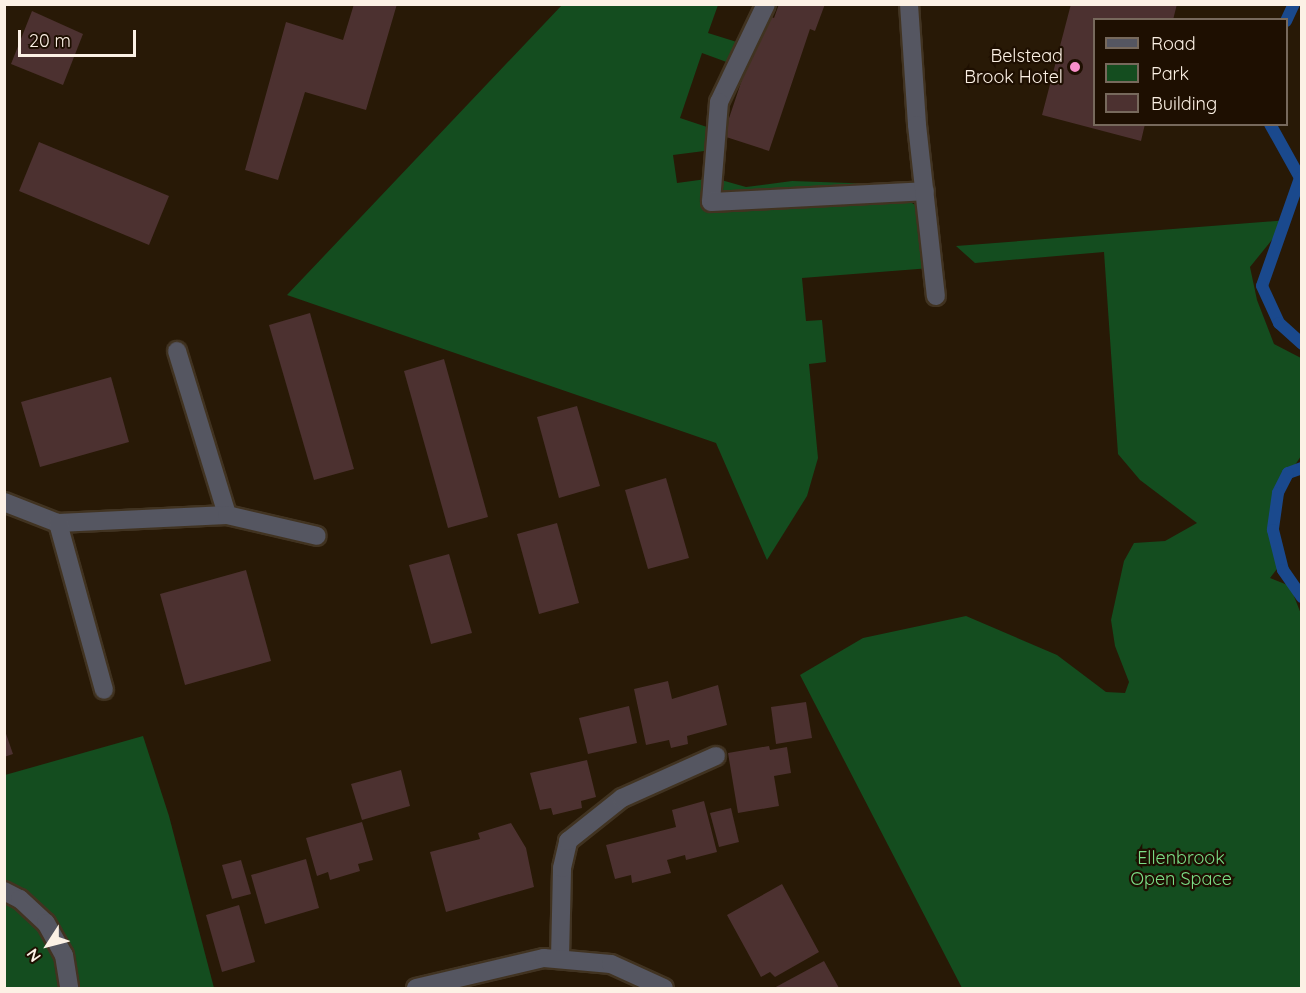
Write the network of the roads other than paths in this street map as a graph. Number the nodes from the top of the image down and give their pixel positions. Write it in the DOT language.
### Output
graph roads {
  1 [pos="766,4"];
  2 [pos="909,4"];
  3 [pos="925,191"];
  4 [pos="936,296"];
  5 [pos="177,351"];
  6 [pos="4,502"];
  7 [pos="227,515"];
  8 [pos="58,523"];
  9 [pos="317,536"];
  10 [pos="104,690"];
  11 [pos="716,756"];
  12 [pos="4,891"];
  13 [pos="560,958"];
  14 [pos="69,988"];
  15 [pos="416,988"];
  16 [pos="664,988"];
  1 -- 3 [label="street"];
  2 -- 3 [label="street"];
  3 -- 4 [label="street"];
  5 -- 7 [label="street"];
  6 -- 8 [label="street"];
  7 -- 8 [label="street"];
  7 -- 9 [label="street"];
  8 -- 10 [label="street"];
  11 -- 13 [label="street"];
  12 -- 14 [label="street"];
  13 -- 15 [label="street"];
  13 -- 16 [label="street"];
}
